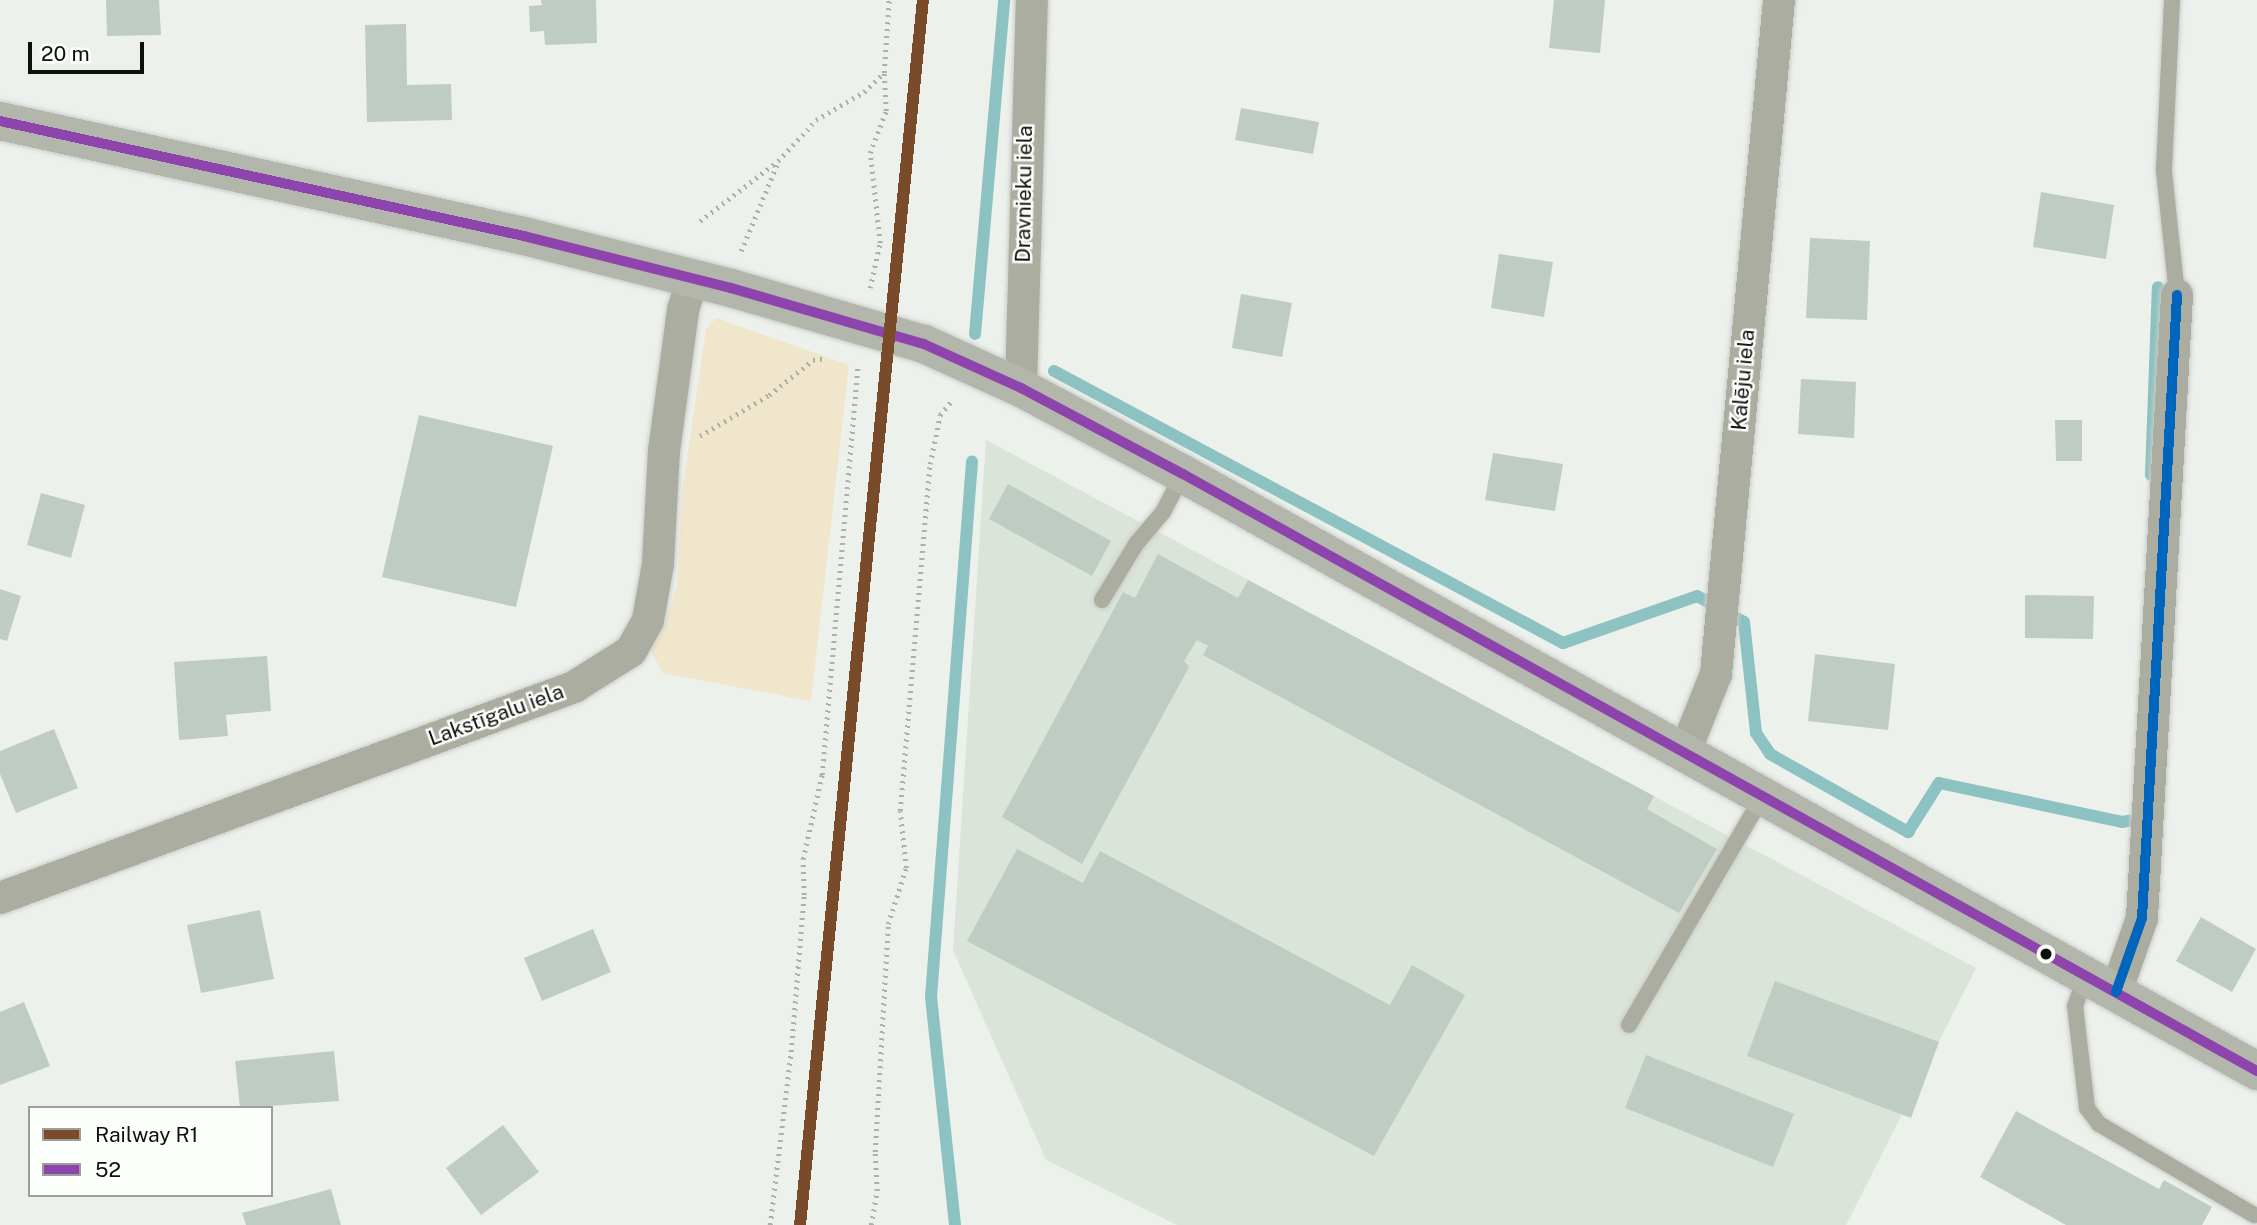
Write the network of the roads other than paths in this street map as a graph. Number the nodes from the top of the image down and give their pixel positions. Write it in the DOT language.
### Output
graph roads {
  1 [pos="1032,0"];
  2 [pos="1779,0"];
  3 [pos="2172,0"];
  4 [pos="0,121"];
  5 [pos="692,280"];
  6 [pos="2177,295"];
  7 [pos="1021,388"];
  8 [pos="1183,474"];
  9 [pos="1102,600"];
  10 [pos="1684,754"];
  11 [pos="1763,796"];
  12 [pos="0,898"];
  13 [pos="2100,984"];
  14 [pos="1629,1025"];
  15 [pos="2257,1071"];
  16 [pos="2253,1217"];
  1 -- 7 [label="street, Dravnieku iela"];
  2 -- 10 [label="street, Kalēju iela"];
  3 -- 6 [label="lane"];
  4 -- 5 [label="street"];
  5 -- 7 [label="street"];
  5 -- 12 [label="street, Lakstīgalu iela"];
  6 -- 13 [label="street"];
  7 -- 8 [label="street"];
  8 -- 9 [label="lane"];
  8 -- 10 [label="street"];
  10 -- 11 [label="street"];
  11 -- 13 [label="street"];
  11 -- 14 [label="lane"];
  13 -- 15 [label="street"];
  13 -- 16 [label="lane"];
}
